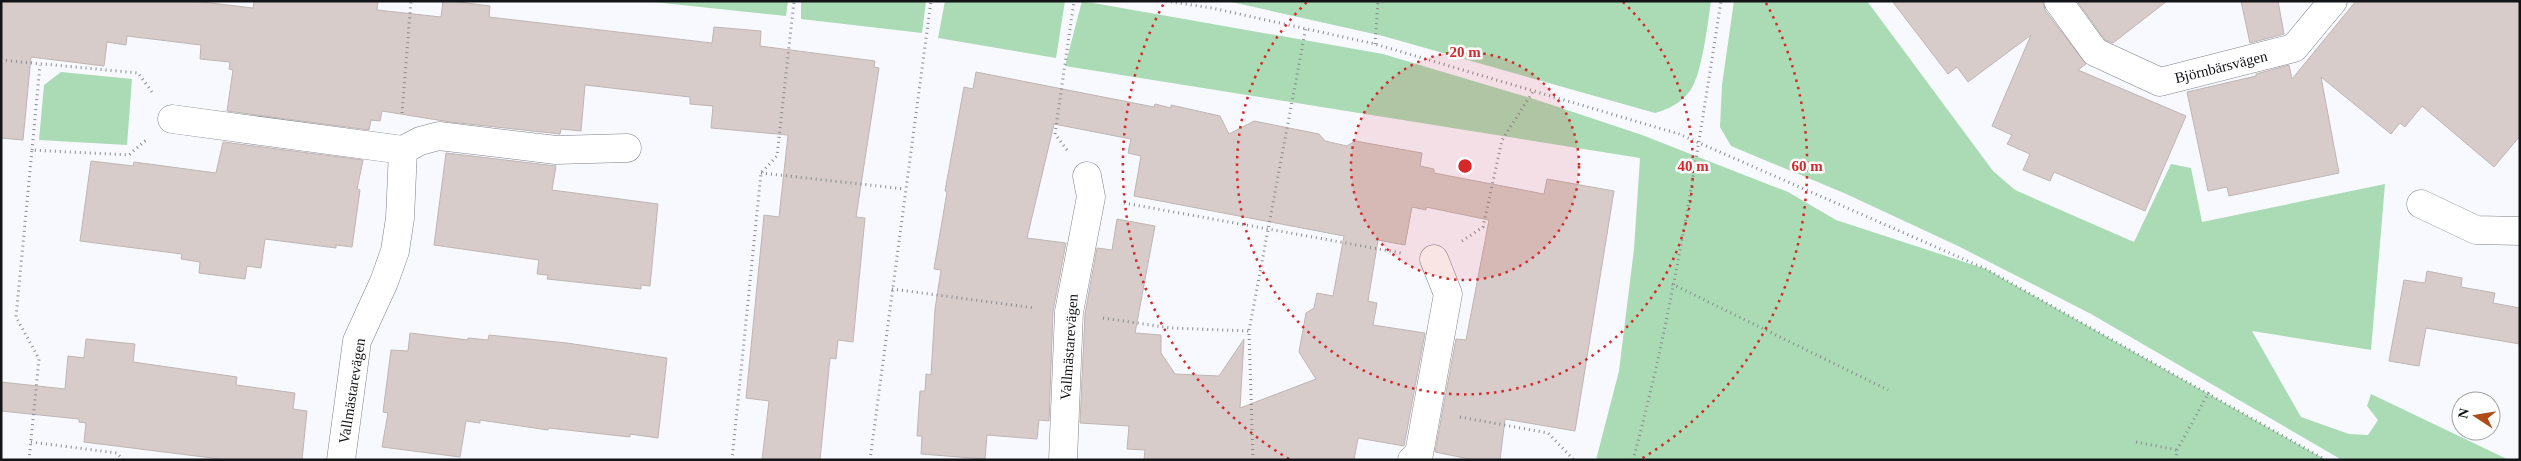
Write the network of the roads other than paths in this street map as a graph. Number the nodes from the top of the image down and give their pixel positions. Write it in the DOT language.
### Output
graph roads {
  1 [pos="2058,1"];
  2 [pos="2333,1"];
  3 [pos="172,119"];
  4 [pos="627,148"];
  5 [pos="403,150"];
  6 [pos="1089,187"];
  7 [pos="2421,204"];
  8 [pos="2520,231"];
  9 [pos="1434,259"];
  10 [pos="341,460"];
  11 [pos="1062,460"];
  12 [pos="1412,460"];
  1 -- 2 [label="street, Björnbärsvägen"];
  3 -- 5 [label="street"];
  4 -- 5 [label="street"];
  5 -- 10 [label="street, Vallmästarevägen"];
  6 -- 11 [label="street, Vallmästarevägen"];
  7 -- 8 [label="street"];
  9 -- 12 [label="street"];
}
